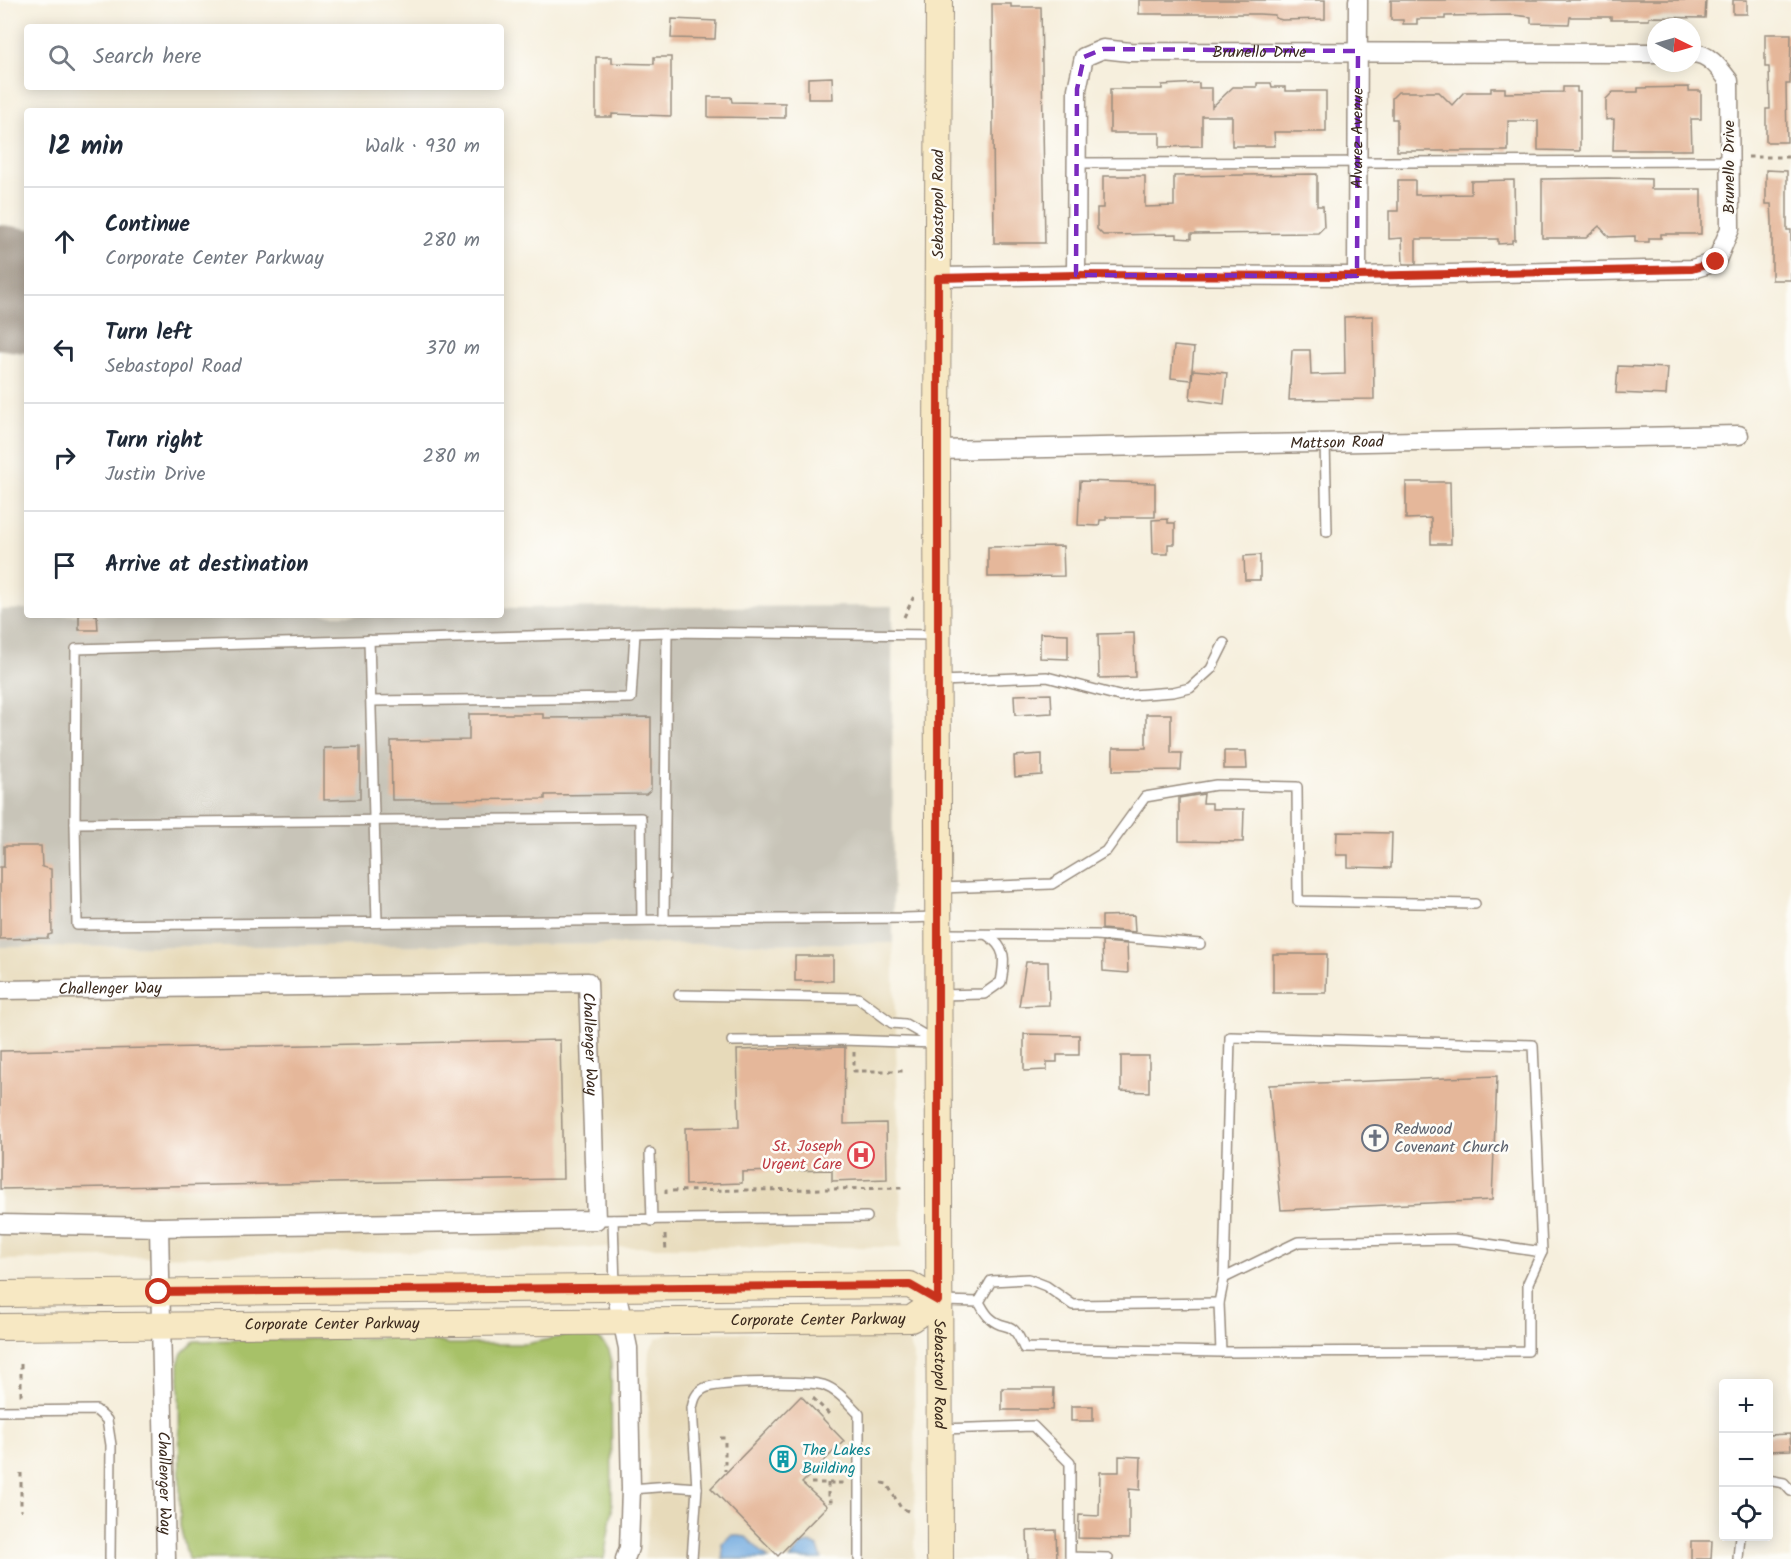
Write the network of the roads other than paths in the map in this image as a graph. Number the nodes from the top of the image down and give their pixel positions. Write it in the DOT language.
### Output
graph roads {
  1 [pos="939,0"];
  2 [pos="1358,0"];
  3 [pos="1358,51"];
  4 [pos="1647,53"];
  5 [pos="1701,55"];
  6 [pos="1729,159"];
  7 [pos="1076,163"];
  8 [pos="1357,164"];
  9 [pos="1076,275"];
  10 [pos="1357,276"];
  11 [pos="938,278"];
  12 [pos="1739,435"];
  13 [pos="1325,441"];
  14 [pos="937,450"];
  15 [pos="1327,532"];
  16 [pos="667,632"];
  17 [pos="635,633"];
  18 [pos="938,635"];
  19 [pos="369,640"];
  20 [pos="1224,643"];
  21 [pos="937,681"];
  22 [pos="371,702"];
  23 [pos="375,819"];
  24 [pos="75,822"];
  25 [pos="938,888"];
  26 [pos="1475,904"];
  27 [pos="642,920"];
  28 [pos="664,920"];
  29 [pos="377,922"];
  30 [pos="938,926"];
  31 [pos="987,935"];
  32 [pos="1200,944"];
  33 [pos="0,990"];
  34 [pos="679,995"];
  35 [pos="938,995"];
  36 [pos="732,1041"];
  37 [pos="938,1043"];
  38 [pos="650,1153"];
  39 [pos="867,1217"];
  40 [pos="605,1220"];
  41 [pos="652,1221"];
  42 [pos="0,1224"];
  43 [pos="159,1227"];
  44 [pos="1542,1252"];
  45 [pos="1224,1278"];
  46 [pos="615,1287"];
  47 [pos="159,1292"];
  48 [pos="0,1294"];
  49 [pos="938,1301"];
  50 [pos="979,1302"];
  51 [pos="1219,1303"];
  52 [pos="621,1321"];
  53 [pos="160,1327"];
  54 [pos="0,1328"];
  55 [pos="1221,1352"];
  56 [pos="0,1412"];
  57 [pos="939,1429"];
  58 [pos="1773,1481"];
  59 [pos="697,1488"];
  60 [pos="631,1489"];
  61 [pos="1791,1491"];
  62 [pos="1740,1541"];
  63 [pos="1108,1558"];
  64 [pos="110,1559"];
  65 [pos="166,1559"];
  66 [pos="625,1559"];
  67 [pos="692,1559"];
  68 [pos="860,1559"];
  69 [pos="940,1559"];
  70 [pos="1738,1559"];
  1 -- 11 [label="street, Sebastopol Road"];
  2 -- 3 [label="street, Alvarez Avenue"];
  3 -- 4 [label="street, Brunello Drive"];
  3 -- 7 [label="street, Brunello Drive"];
  3 -- 8 [label="street, Alvarez Avenue"];
  5 -- 6 [label="street, Brunello Drive"];
  6 -- 8 [label="lane"];
  6 -- 10 [label="street, Brunello Drive"];
  7 -- 8 [label="lane"];
  7 -- 9 [label="street, Brunello Drive"];
  8 -- 10 [label="street, Alvarez Avenue"];
  9 -- 10 [label="street"];
  9 -- 11 [label="street"];
  11 -- 14 [label="street, Sebastopol Road"];
  12 -- 13 [label="street, Mattson Road"];
  13 -- 14 [label="street, Mattson Road"];
  13 -- 15 [label="lane"];
  14 -- 18 [label="street, Sebastopol Road"];
  16 -- 17 [label="lane"];
  16 -- 18 [label="lane"];
  16 -- 28 [label="lane"];
  17 -- 19 [label="lane"];
  17 -- 22 [label="lane"];
  18 -- 21 [label="street, Sebastopol Road"];
  19 -- 22 [label="lane"];
  19 -- 24 [label="lane"];
  20 -- 21 [label="lane"];
  21 -- 25 [label="street, Sebastopol Road"];
  22 -- 23 [label="lane"];
  23 -- 24 [label="lane"];
  23 -- 27 [label="lane"];
  23 -- 29 [label="lane"];
  24 -- 29 [label="lane"];
  25 -- 26 [label="lane"];
  25 -- 30 [label="street, Sebastopol Road"];
  27 -- 28 [label="lane"];
  27 -- 29 [label="lane"];
  28 -- 30 [label="lane"];
  30 -- 31 [label="lane"];
  30 -- 35 [label="street, Sebastopol Road"];
  31 -- 32 [label="lane"];
  31 -- 35 [label="lane"];
  33 -- 40 [label="street, Challenger Way"];
  34 -- 37 [label="lane"];
  35 -- 37 [label="street, Sebastopol Road"];
  36 -- 37 [label="lane"];
  37 -- 49 [label="street, Sebastopol Road"];
  38 -- 41 [label="lane"];
  39 -- 41 [label="lane"];
  40 -- 41 [label="lane"];
  40 -- 43 [label="street"];
  40 -- 46 [label="lane"];
  42 -- 43 [label="street"];
  43 -- 47 [label="street, Challenger Way"];
  44 -- 45 [label="lane"];
  44 -- 45 [label="lane"];
  44 -- 55 [label="lane"];
  45 -- 51 [label="lane"];
  46 -- 47 [label="street, Corporate Center Parkway"];
  46 -- 49 [label="street, Corporate Center Parkway"];
  46 -- 52 [label="street"];
  47 -- 48 [label="street, Corporate Center Parkway"];
  47 -- 53 [label="street, Challenger Way"];
  49 -- 50 [label="lane"];
  49 -- 52 [label="street, Corporate Center Parkway"];
  49 -- 57 [label="street, Sebastopol Road"];
  50 -- 51 [label="lane"];
  50 -- 55 [label="lane"];
  51 -- 55 [label="lane"];
  52 -- 53 [label="street, Corporate Center Parkway"];
  52 -- 60 [label="street"];
  53 -- 54 [label="street, Corporate Center Parkway"];
  53 -- 65 [label="street, Challenger Way"];
  56 -- 64 [label="lane"];
  57 -- 63 [label="lane"];
  57 -- 69 [label="street, Sebastopol Road"];
  58 -- 61 [label="lane"];
  59 -- 60 [label="lane"];
  59 -- 67 [label="lane"];
  59 -- 68 [label="lane"];
  60 -- 66 [label="street"];
  62 -- 70 [label="lane"];
}
